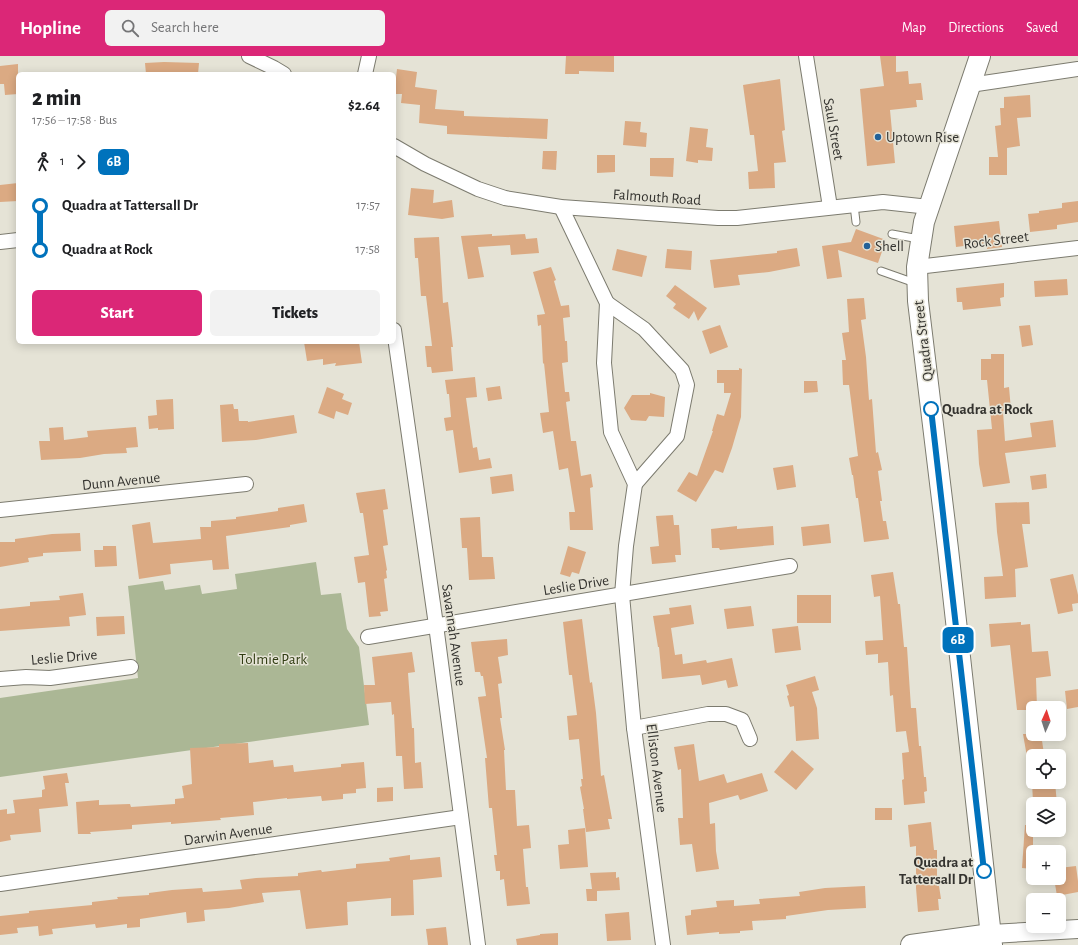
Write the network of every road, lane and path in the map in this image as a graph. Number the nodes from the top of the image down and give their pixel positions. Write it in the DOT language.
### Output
graph roads {
  1 [pos="249,56"];
  2 [pos="369,56"];
  3 [pos="806,56"];
  4 [pos="980,56"];
  5 [pos="1078,69"];
  6 [pos="281,72"];
  7 [pos="365,72"];
  8 [pos="970,85"];
  9 [pos="396,147"];
  10 [pos="854,205"];
  11 [pos="561,206"];
  12 [pos="830,207"];
  13 [pos="929,207"];
  14 [pos="856,222"];
  15 [pos="892,234"];
  16 [pos="921,239"];
  17 [pos="16,240"];
  18 [pos="0,242"];
  19 [pos="1078,248"];
  20 [pos="881,271"];
  21 [pos="917,275"];
  22 [pos="606,302"];
  23 [pos="396,344"];
  24 [pos="246,484"];
  25 [pos="635,484"];
  26 [pos="0,510"];
  27 [pos="790,566"];
  28 [pos="622,595"];
  29 [pos="436,625"];
  30 [pos="368,637"];
  31 [pos="131,667"];
  32 [pos="0,679"];
  33 [pos="634,728"];
  34 [pos="750,739"];
  35 [pos="461,817"];
  36 [pos="0,884"];
  37 [pos="1078,929"];
  38 [pos="992,940"];
  39 [pos="478,945"];
  40 [pos="663,945"];
  41 [pos="911,945"];
  1 -- 6 [label="street"];
  2 -- 7 [label="street"];
  3 -- 12 [label="street, Saul Street"];
  4 -- 8 [label="main road, Quadra Street"];
  5 -- 8 [label="street"];
  8 -- 13 [label="main road, Quadra Street"];
  9 -- 11 [label="street, Falmouth Road"];
  10 -- 12 [label="street, Falmouth Road"];
  10 -- 13 [label="street, Falmouth Road"];
  10 -- 14 [label="lane"];
  11 -- 12 [label="street, Falmouth Road"];
  11 -- 22 [label="street"];
  13 -- 16 [label="main road, Quadra Street"];
  15 -- 16 [label="lane"];
  16 -- 21 [label="main road, Quadra Street"];
  17 -- 18 [label="street"];
  19 -- 21 [label="street, Rock Street"];
  20 -- 21 [label="lane"];
  21 -- 38 [label="main road, Quadra Street"];
  22 -- 25 [label="street"];
  22 -- 25 [label="street"];
  23 -- 29 [label="street, Savannah Avenue"];
  24 -- 26 [label="street, Dunn Avenue"];
  25 -- 28 [label="street, Elliston Avenue"];
  27 -- 28 [label="street, Leslie Drive"];
  28 -- 29 [label="street, Leslie Drive"];
  28 -- 33 [label="street, Elliston Avenue"];
  29 -- 30 [label="street, Leslie Drive"];
  29 -- 35 [label="street, Savannah Avenue"];
  31 -- 32 [label="street, Leslie Drive"];
  33 -- 34 [label="street"];
  33 -- 40 [label="street, Elliston Avenue"];
  35 -- 36 [label="street, Darwin Avenue"];
  35 -- 39 [label="street, Savannah Avenue"];
  37 -- 38 [label="street"];
  38 -- 41 [label="main road"];
}
